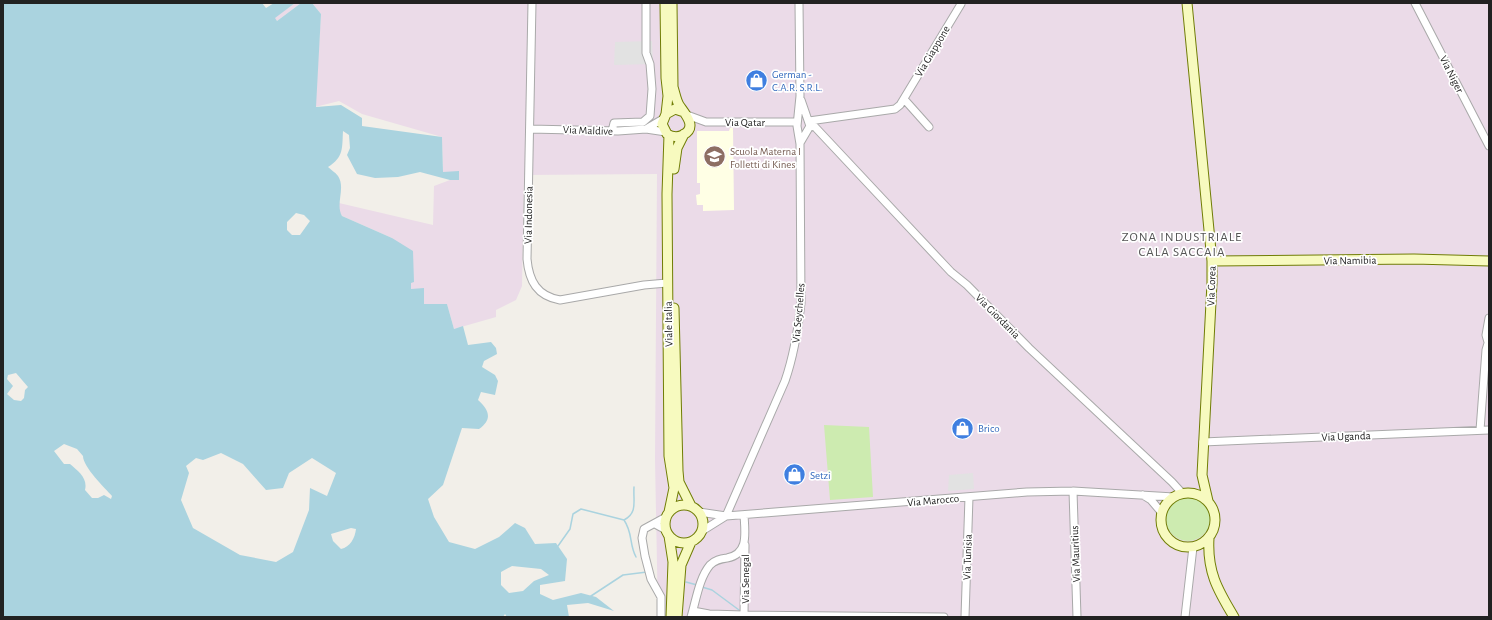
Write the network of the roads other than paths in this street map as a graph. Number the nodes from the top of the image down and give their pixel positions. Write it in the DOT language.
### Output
graph roads {
  1 [pos="532,3"];
  2 [pos="646,3"];
  3 [pos="664,3"];
  4 [pos="672,3"];
  5 [pos="799,3"];
  6 [pos="1187,3"];
  7 [pos="1415,3"];
  8 [pos="961,4"];
  9 [pos="800,96"];
  10 [pos="904,99"];
  11 [pos="686,113"];
  12 [pos="664,116"];
  13 [pos="824,119"];
  14 [pos="706,122"];
  15 [pos="798,124"];
  16 [pos="808,125"];
  17 [pos="929,127"];
  18 [pos="530,129"];
  19 [pos="646,129"];
  20 [pos="612,131"];
  21 [pos="686,131"];
  22 [pos="820,132"];
  23 [pos="668,134"];
  24 [pos="800,144"];
  25 [pos="1489,146"];
  26 [pos="1212,261"];
  27 [pos="1489,261"];
  28 [pos="667,284"];
  29 [pos="1489,318"];
  30 [pos="1488,341"];
  31 [pos="1480,430"];
  32 [pos="1489,430"];
  33 [pos="1203,442"];
  34 [pos="1202,475"];
  35 [pos="1073,491"];
  36 [pos="1141,494"];
  37 [pos="1182,494"];
  38 [pos="969,497"];
  39 [pos="1208,500"];
  40 [pos="695,509"];
  41 [pos="1162,513"];
  42 [pos="668,514"];
  43 [pos="744,515"];
  44 [pos="726,516"];
  45 [pos="655,524"];
  46 [pos="702,531"];
  47 [pos="667,533"];
  48 [pos="1209,538"];
  49 [pos="691,542"];
  50 [pos="745,543"];
  51 [pos="1196,546"];
  52 [pos="1208,559"];
  53 [pos="692,614"];
  54 [pos="744,615"];
  55 [pos="836,616"];
  56 [pos="661,617"];
  57 [pos="671,617"];
  58 [pos="677,617"];
  59 [pos="944,617"];
  60 [pos="965,617"];
  61 [pos="1078,617"];
  62 [pos="1185,617"];
  63 [pos="1234,617"];
  1 -- 18 [label="street, Via Indonesia"];
  2 -- 20 [label="street"];
  3 -- 12 [label="main road"];
  4 -- 11 [label="main road"];
  5 -- 9 [label="street, Via Seychelles"];
  6 -- 26 [label="main road, Via Corea"];
  7 -- 25 [label="street, Via Niger"];
  8 -- 10 [label="street, Via Giappone"];
  9 -- 15 [label="street, Via Seychelles"];
  9 -- 16 [label="street, Via Seychelles"];
  10 -- 13 [label="street, Via Giappone"];
  10 -- 17 [label="street"];
  11 -- 12 [label="main road"];
  11 -- 14 [label="street"];
  11 -- 21 [label="main road"];
  12 -- 19 [label="street, Via Maldive"];
  12 -- 23 [label="main road"];
  13 -- 16 [label="street, Via Giappone"];
  13 -- 22 [label="street"];
  14 -- 15 [label="street, Via Qatar"];
  14 -- 21 [label="street"];
  15 -- 16 [label="street, Via Giappone"];
  15 -- 16 [label="street, Via Giordania"];
  15 -- 24 [label="street, Via Seychelles"];
  16 -- 22 [label="street, Via Giordania"];
  16 -- 24 [label="street, Via Seychelles"];
  18 -- 20 [label="street, Via Maldive"];
  18 -- 28 [label="street, Via Indonesia"];
  19 -- 20 [label="street, Via Maldive"];
  19 -- 23 [label="street, Via Maldive"];
  21 -- 23 [label="main road"];
  21 -- 40 [label="main road, Viale Italia"];
  22 -- 37 [label="street, Via Giordania"];
  23 -- 28 [label="main road, Viale Italia"];
  24 -- 44 [label="street, Via Seychelles"];
  26 -- 27 [label="main road, Via Namibia"];
  26 -- 33 [label="main road, Via Corea"];
  28 -- 42 [label="main road, Viale Italia"];
  29 -- 30 [label="street"];
  30 -- 31 [label="street"];
  31 -- 32 [label="street, Via Uganda"];
  31 -- 33 [label="street, Via Uganda"];
  33 -- 34 [label="main road, Via Corea"];
  34 -- 37 [label="main road"];
  34 -- 39 [label="main road, Via Corea"];
  35 -- 36 [label="street, Via Marocco"];
  35 -- 38 [label="street, Via Marocco"];
  35 -- 61 [label="street, Via Mauritius"];
  36 -- 37 [label="street, Via Marocco"];
  36 -- 41 [label="street"];
  37 -- 39 [label="main road"];
  37 -- 41 [label="main road"];
  38 -- 43 [label="street, Via Marocco"];
  38 -- 60 [label="street, Via Tunisia"];
  39 -- 48 [label="main road"];
  40 -- 42 [label="main road"];
  40 -- 44 [label="street, Via Marocco"];
  40 -- 46 [label="main road"];
  41 -- 51 [label="main road"];
  42 -- 45 [label="street"];
  42 -- 47 [label="main road"];
  43 -- 44 [label="street, Via Marocco"];
  43 -- 50 [label="street, Via Senegal"];
  44 -- 46 [label="street, Via Marocco"];
  45 -- 47 [label="street"];
  45 -- 56 [label="street"];
  46 -- 49 [label="main road"];
  47 -- 49 [label="main road"];
  47 -- 57 [label="main road"];
  48 -- 51 [label="main road"];
  48 -- 52 [label="main road"];
  49 -- 58 [label="main road"];
  50 -- 53 [label="street, Via Senegal"];
  50 -- 54 [label="street, Via Senegal"];
  51 -- 52 [label="main road"];
  51 -- 62 [label="street"];
  52 -- 63 [label="main road"];
  53 -- 54 [label="street, Via Senegal"];
  54 -- 55 [label="street, Via Senegal"];
  55 -- 59 [label="street, Via Senegal"];
}
